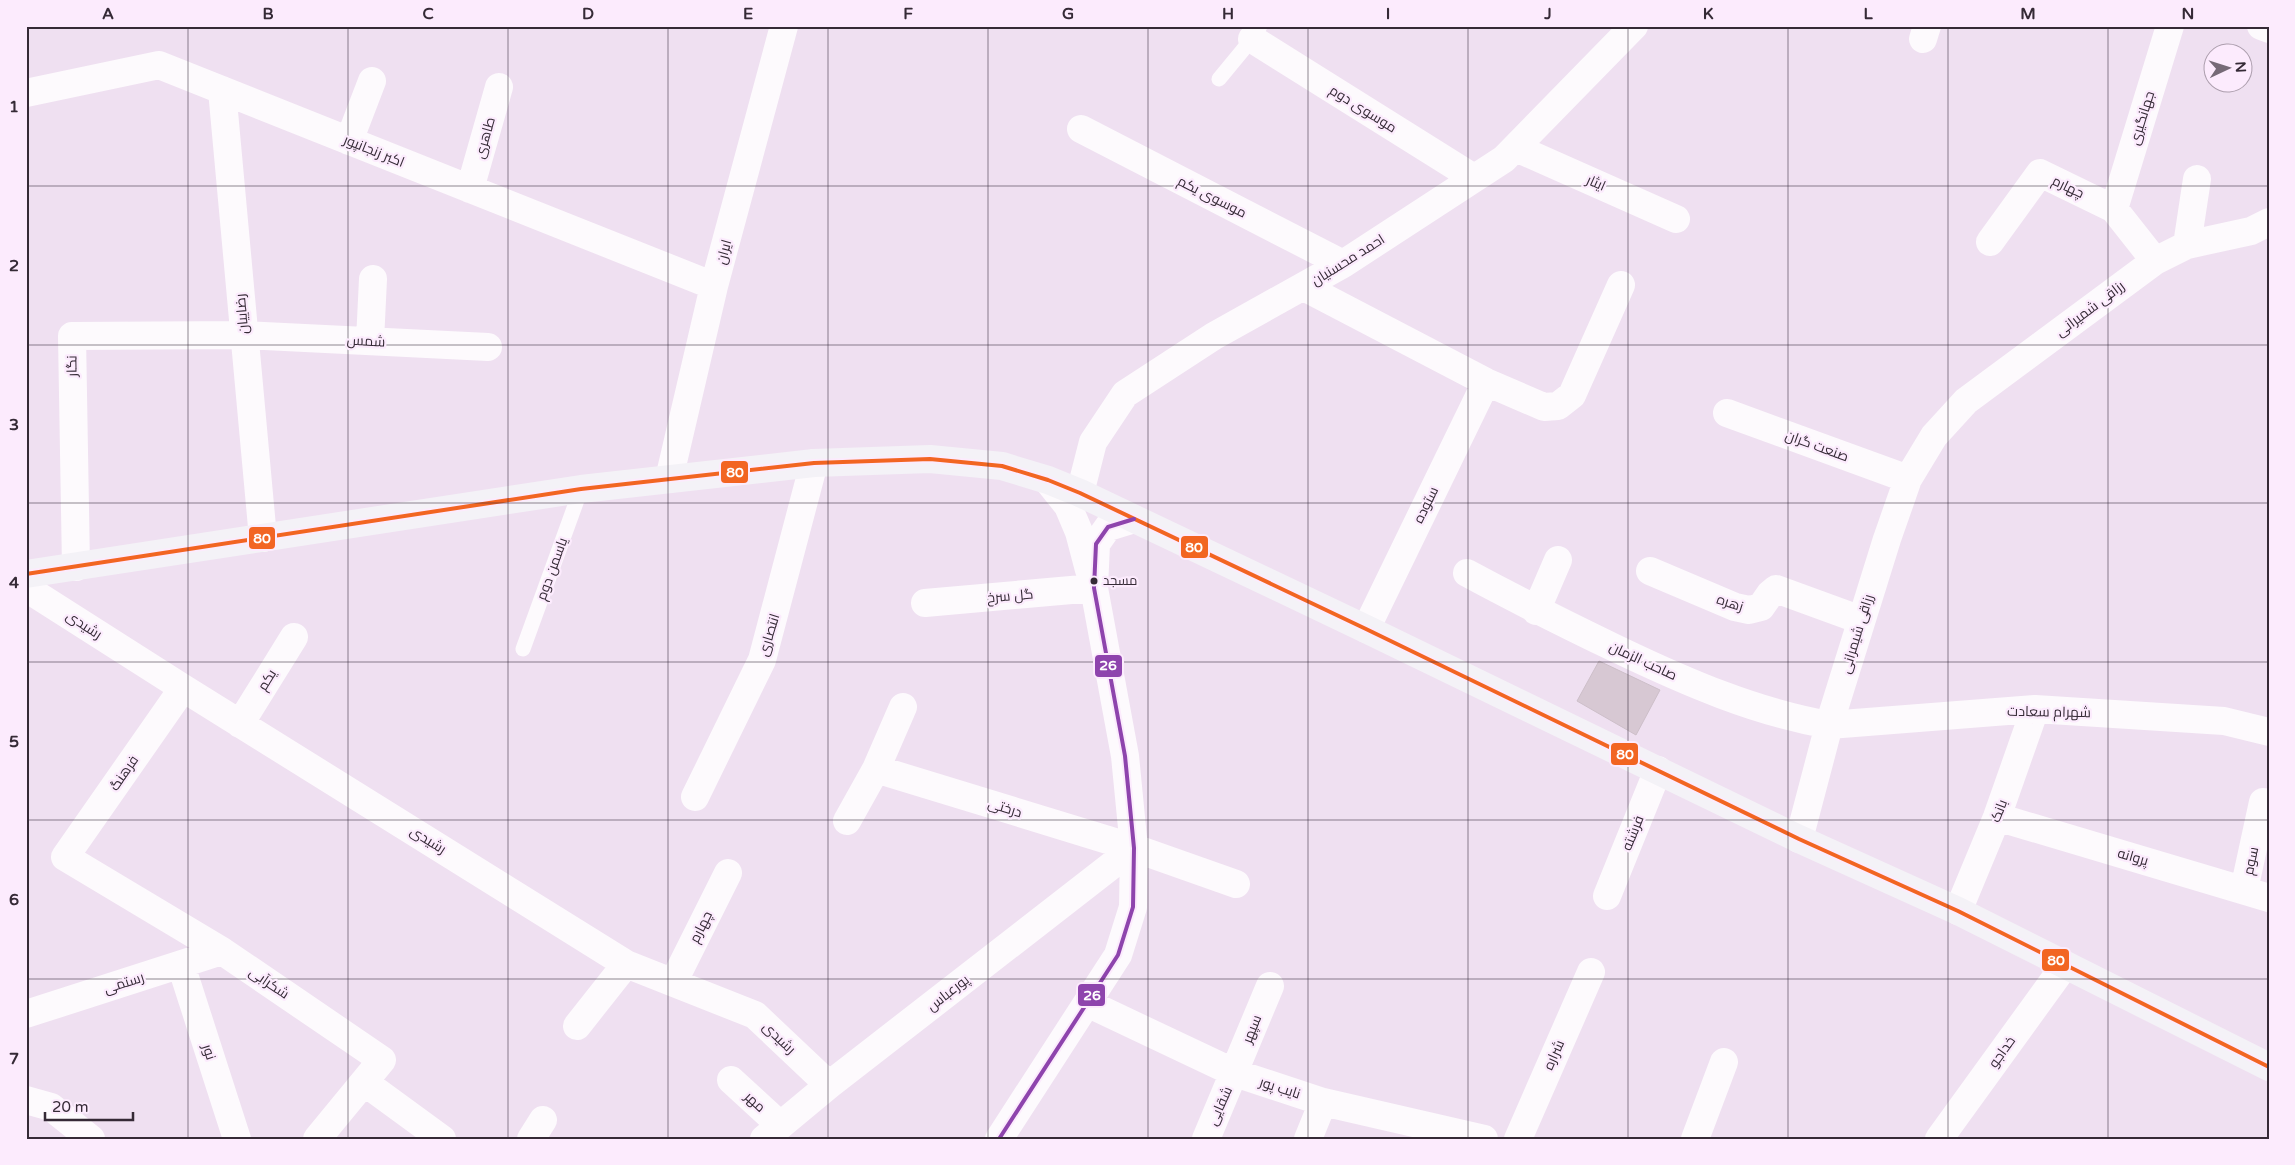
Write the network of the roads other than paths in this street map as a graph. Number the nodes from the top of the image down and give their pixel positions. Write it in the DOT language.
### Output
graph roads {
  1 [pos="784,26"];
  2 [pos="1634,26"];
  3 [pos="2170,26"];
  4 [pos="2261,26"];
  5 [pos="2269,29"];
  6 [pos="1256,33"];
  7 [pos="1219,79"];
  8 [pos="372,81"];
  9 [pos="499,87"];
  10 [pos="222,90"];
  11 [pos="26,93"];
  12 [pos="1081,130"];
  13 [pos="349,141"];
  14 [pos="1516,148"];
  15 [pos="1474,178"];
  16 [pos="2196,179"];
  17 [pos="470,189"];
  18 [pos="2114,209"];
  19 [pos="1676,219"];
  20 [pos="2269,222"];
  21 [pos="1990,242"];
  22 [pos="2186,245"];
  23 [pos="2154,261"];
  24 [pos="1343,264"];
  25 [pos="373,279"];
  26 [pos="1621,285"];
  27 [pos="714,286"];
  28 [pos="1304,287"];
  29 [pos="244,335"];
  30 [pos="370,342"];
  31 [pos="488,348"];
  32 [pos="1486,382"];
  33 [pos="1726,413"];
  34 [pos="1934,436"];
  35 [pos="814,463"];
  36 [pos="669,479"];
  37 [pos="1908,479"];
  38 [pos="1048,480"];
  39 [pos="581,488"];
  40 [pos="1080,493"];
  41 [pos="1134,519"];
  42 [pos="262,538"];
  43 [pos="1558,560"];
  44 [pos="76,567"];
  45 [pos="1650,571"];
  46 [pos="1466,573"];
  47 [pos="26,574"];
  48 [pos="26,588"];
  49 [pos="1094,588"];
  50 [pos="925,603"];
  51 [pos="1536,610"];
  52 [pos="1861,620"];
  53 [pos="1366,629"];
  54 [pos="294,637"];
  55 [pos="523,649"];
  56 [pos="184,688"];
  57 [pos="903,707"];
  58 [pos="2035,709"];
  59 [pos="240,724"];
  60 [pos="1829,725"];
  61 [pos="2269,732"];
  62 [pos="876,769"];
  63 [pos="1658,770"];
  64 [pos="695,797"];
  65 [pos="2264,802"];
  66 [pos="1997,817"];
  67 [pos="847,821"];
  68 [pos="1799,839"];
  69 [pos="1134,848"];
  70 [pos="65,857"];
  71 [pos="728,873"];
  72 [pos="1236,884"];
  73 [pos="2256,894"];
  74 [pos="1607,896"];
  75 [pos="1958,911"];
  76 [pos="222,951"];
  77 [pos="626,964"];
  78 [pos="181,965"];
  79 [pos="2064,965"];
  80 [pos="1591,972"];
  81 [pos="674,982"];
  82 [pos="1270,986"];
  83 [pos="1087,1003"];
  84 [pos="26,1014"];
  85 [pos="577,1026"];
  86 [pos="1724,1062"];
  87 [pos="2269,1067"];
  88 [pos="1235,1073"];
  89 [pos="731,1080"];
  90 [pos="364,1082"];
  91 [pos="828,1085"];
  92 [pos="26,1100"];
  93 [pos="1323,1102"];
  94 [pos="771,1131"];
  95 [pos="91,1139"];
  96 [pos="237,1139"];
  97 [pos="317,1139"];
  98 [pos="442,1139"];
  99 [pos="999,1139"];
  100 [pos="1206,1139"];
  101 [pos="1308,1139"];
  102 [pos="1484,1139"];
  103 [pos="1518,1139"];
  104 [pos="1696,1139"];
  105 [pos="1939,1139"];
  1 -- 27 [label="street, ایران"];
  2 -- 14 [label="street, احمد محسنیان"];
  3 -- 18 [label="street, جهانگیری"];
  4 -- 5 [label="street"];
  6 -- 7 [label="lane, موسوی دوم"];
  6 -- 15 [label="street, موسوی دوم"];
  8 -- 13 [label="street"];
  9 -- 17 [label="street, طاهری"];
  10 -- 11 [label="street, اکبر زنجانپور"];
  10 -- 13 [label="street, اکبر زنجانپور"];
  10 -- 29 [label="street, رضاییان"];
  12 -- 24 [label="street, موسوی یکم"];
  13 -- 17 [label="street, اکبر زنجانپور"];
  14 -- 15 [label="street, احمد محسنیان"];
  14 -- 19 [label="street, ایثار"];
  15 -- 24 [label="street, احمد محسنیان"];
  16 -- 22 [label="street"];
  17 -- 27 [label="street, اکبر زنجانپور"];
  18 -- 21 [label="street, چهارم"];
  18 -- 23 [label="street, چهارم"];
  20 -- 22 [label="street, رزاقی شمیرانی"];
  22 -- 23 [label="street, رزاقی شمیرانی"];
  23 -- 34 [label="street, رزاقی شمیرانی"];
  24 -- 28 [label="street, احمد محسنیان"];
  25 -- 30 [label="street"];
  26 -- 32 [label="street"];
  27 -- 36 [label="street, ایران"];
  28 -- 32 [label="street"];
  28 -- 40 [label="street, احمد محسنیان"];
  29 -- 30 [label="street, شمس"];
  29 -- 42 [label="street, رضاییان"];
  29 -- 44 [label="street, نگار"];
  30 -- 31 [label="street, شمس"];
  32 -- 53 [label="street, ستوده"];
  33 -- 37 [label="street, صنعت گران"];
  34 -- 37 [label="street, رزاقی شیمرانی"];
  35 -- 36 [label="main road"];
  35 -- 38 [label="main road"];
  35 -- 64 [label="street, انتصاری"];
  36 -- 39 [label="main road"];
  37 -- 52 [label="street, رزاقی شیمرانی"];
  38 -- 40 [label="main road"];
  38 -- 49 [label="street"];
  39 -- 42 [label="main road"];
  39 -- 55 [label="lane, یاسمن دوم"];
  40 -- 41 [label="main road"];
  41 -- 49 [label="street"];
  41 -- 53 [label="main road"];
  42 -- 44 [label="main road"];
  43 -- 51 [label="street"];
  44 -- 47 [label="main road"];
  45 -- 52 [label="street, زهره"];
  46 -- 51 [label="street, صاحب الزمان"];
  48 -- 56 [label="street, رشیدی"];
  49 -- 50 [label="street, گل سرخ"];
  49 -- 69 [label="street"];
  51 -- 60 [label="street, صاحب الزمان"];
  52 -- 60 [label="street, رزاقی شیمرانی"];
  53 -- 63 [label="main road"];
  54 -- 59 [label="street, یکم"];
  56 -- 59 [label="street, رشیدی"];
  56 -- 70 [label="street, فرهنگ"];
  57 -- 62 [label="street"];
  58 -- 60 [label="street, شهرام سعادت"];
  58 -- 61 [label="street, شهرام سعادت"];
  58 -- 66 [label="street, بانک"];
  59 -- 77 [label="street, رشیدی"];
  60 -- 68 [label="street, رزاقی شیمرانی"];
  62 -- 67 [label="street"];
  62 -- 69 [label="street, درختی"];
  63 -- 68 [label="main road"];
  63 -- 74 [label="street, فرشته"];
  65 -- 73 [label="street, سوم"];
  66 -- 73 [label="street, پروانه"];
  66 -- 75 [label="street, بانک"];
  68 -- 75 [label="main road"];
  69 -- 72 [label="street, درختی"];
  69 -- 83 [label="street"];
  69 -- 91 [label="street, پورعباس"];
  70 -- 76 [label="street, شکرآبی"];
  71 -- 81 [label="street, چهارم"];
  75 -- 79 [label="main road"];
  76 -- 78 [label="street, رستمی"];
  76 -- 90 [label="street, شکرآبی"];
  77 -- 81 [label="street, رشیدی"];
  77 -- 85 [label="street"];
  78 -- 84 [label="street, رستمی"];
  78 -- 96 [label="street, نور"];
  79 -- 87 [label="main road"];
  79 -- 105 [label="street, خداجو"];
  80 -- 103 [label="street, شراره"];
  81 -- 91 [label="street, رشیدی"];
  82 -- 88 [label="street, سپهر"];
  83 -- 88 [label="street, نایب پور"];
  83 -- 99 [label="street"];
  86 -- 104 [label="street"];
  88 -- 93 [label="street, نایب پور"];
  88 -- 100 [label="street, شقایی"];
  89 -- 94 [label="street, مهر"];
  90 -- 97 [label="street, شکرآبی"];
  90 -- 98 [label="street"];
  91 -- 94 [label="street, پورعباس"];
  92 -- 95 [label="street"];
  93 -- 101 [label="street"];
  93 -- 102 [label="street, نایب پور"];
}
